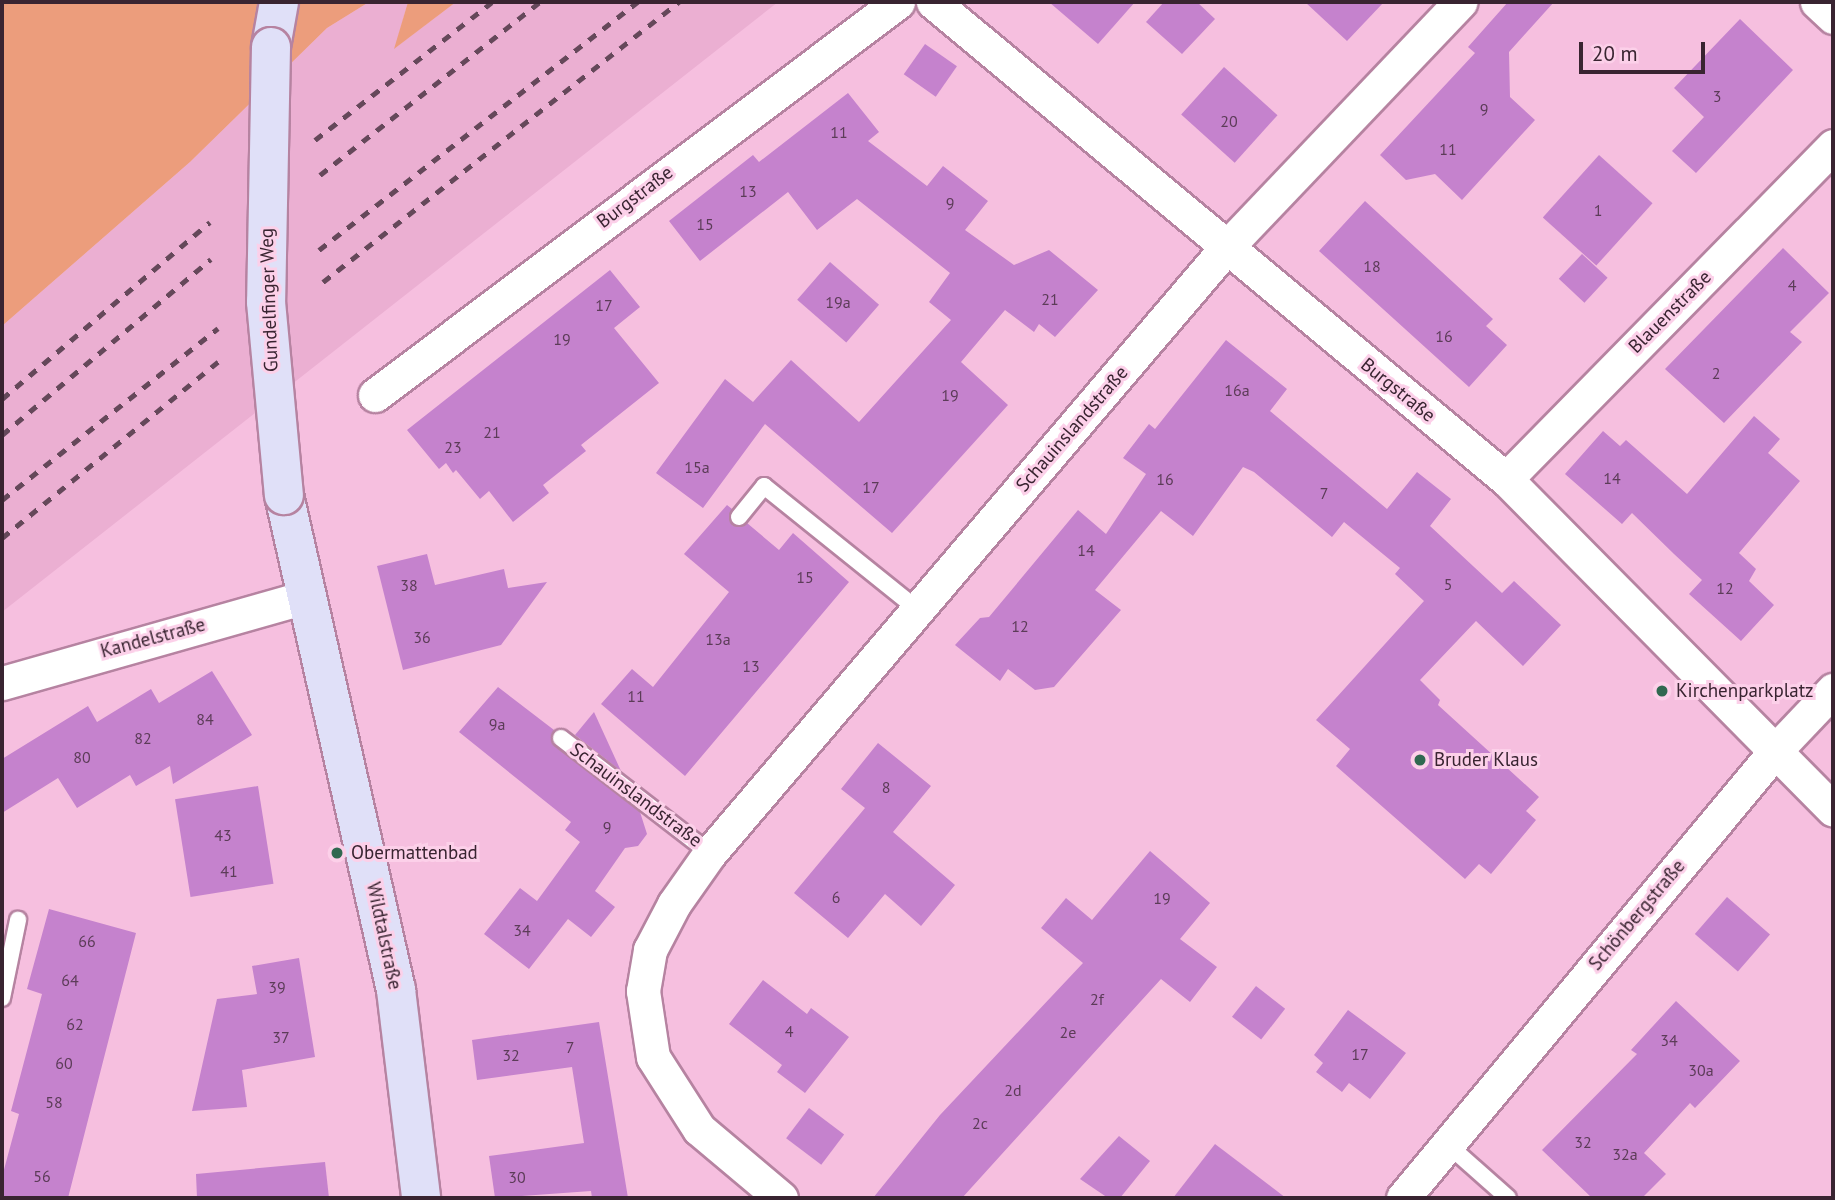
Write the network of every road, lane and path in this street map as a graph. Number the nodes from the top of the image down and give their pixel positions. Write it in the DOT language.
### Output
graph roads {
  1 [pos="279,2"];
  2 [pos="898,2"];
  3 [pos="933,2"];
  4 [pos="1460,2"];
  5 [pos="1818,2"];
  6 [pos="1833,17"];
  7 [pos="1833,146"];
  8 [pos="1226,248"];
  9 [pos="375,395"];
  10 [pos="1506,479"];
  11 [pos="739,517"];
  12 [pos="305,597"];
  13 [pos="916,609"];
  14 [pos="2,683"];
  15 [pos="1833,690"];
  16 [pos="561,738"];
  17 [pos="1776,750"];
  18 [pos="1833,810"];
  19 [pos="710,853"];
  20 [pos="18,920"];
  21 [pos="2,998"];
  22 [pos="1445,1142"];
  23 [pos="421,1198"];
  24 [pos="781,1198"];
  25 [pos="1403,1198"];
  26 [pos="1508,1198"];
  1 -- 12 [label="street, Gundelfinger Weg, bridge"];
  2 -- 9 [label="street, Burgstraße"];
  3 -- 8 [label="street, Burgstraße"];
  4 -- 8 [label="street"];
  5 -- 6 [label="street"];
  7 -- 10 [label="street, Blauenstraße"];
  8 -- 10 [label="street, Burgstraße"];
  8 -- 13 [label="street, Schauinslandstraße"];
  10 -- 17 [label="street, Burgstraße"];
  11 -- 13 [label="lane"];
  12 -- 14 [label="street, Kandelstraße"];
  12 -- 23 [label="street, Wildtalstraße"];
  13 -- 19 [label="street, Schauinslandstraße"];
  15 -- 17 [label="street, Schönbergstraße"];
  16 -- 19 [label="lane, Schauinslandstraße"];
  17 -- 18 [label="street, Burgstraße"];
  17 -- 22 [label="street, Schönbergstraße"];
  19 -- 24 [label="street, Schauinslandstraße"];
  20 -- 21 [label="lane"];
  22 -- 25 [label="street, Schönbergstraße"];
  22 -- 26 [label="lane"];
}
